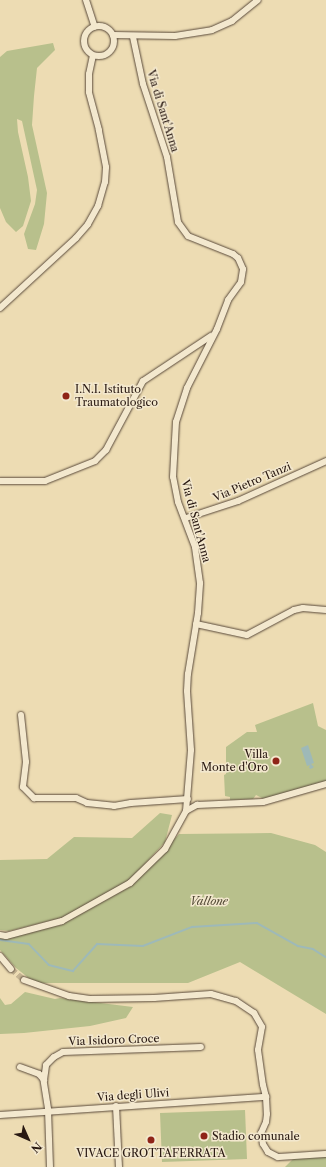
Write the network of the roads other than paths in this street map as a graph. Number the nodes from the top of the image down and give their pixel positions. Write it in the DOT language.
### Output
graph roads {
  1 [pos="86,0"];
  2 [pos="258,0"];
  3 [pos="95,27"];
  4 [pos="113,35"];
  5 [pos="133,36"];
  6 [pos="94,55"];
  7 [pos="0,308"];
  8 [pos="212,336"];
  9 [pos="326,461"];
  10 [pos="0,481"];
  11 [pos="186,518"];
  12 [pos="326,610"];
  13 [pos="196,624"];
  14 [pos="21,715"];
  15 [pos="326,784"];
  16 [pos="188,799"];
  17 [pos="186,811"];
  18 [pos="0,935"];
  19 [pos="0,956"];
  20 [pos="11,969"];
  21 [pos="24,980"];
  22 [pos="201,1047"];
  23 [pos="20,1067"];
  24 [pos="43,1078"];
  25 [pos="266,1097"];
  26 [pos="116,1106"];
  27 [pos="48,1110"];
  28 [pos="0,1115"];
  29 [pos="326,1154"];
  30 [pos="50,1167"];
  31 [pos="119,1167"];
  1 -- 3 [label="street"];
  2 -- 5 [label="street"];
  3 -- 4 [label="street"];
  3 -- 6 [label="street"];
  4 -- 5 [label="street"];
  4 -- 6 [label="street"];
  5 -- 8 [label="street, Via di Sant'Anna"];
  6 -- 7 [label="street"];
  8 -- 10 [label="street"];
  8 -- 11 [label="street, Via di Sant'Anna"];
  9 -- 11 [label="street, Via Pietro Tanzi"];
  11 -- 13 [label="street, Via di Sant'Anna"];
  12 -- 13 [label="street"];
  13 -- 16 [label="street, Via di Sant'Anna"];
  14 -- 16 [label="street"];
  15 -- 17 [label="street"];
  16 -- 17 [label="street, Via di Sant'Anna"];
  17 -- 18 [label="street, Via di Sant'Anna"];
  19 -- 20 [label="street"];
  21 -- 25 [label="street"];
  22 -- 24 [label="street, Via Isidoro Croce"];
  23 -- 24 [label="street"];
  24 -- 27 [label="street"];
  25 -- 26 [label="street, Via degli Ulivi"];
  25 -- 29 [label="street"];
  26 -- 27 [label="street, Via degli Ulivi"];
  26 -- 31 [label="street"];
  27 -- 28 [label="street, Via degli Ulivi"];
  27 -- 30 [label="street"];
}
